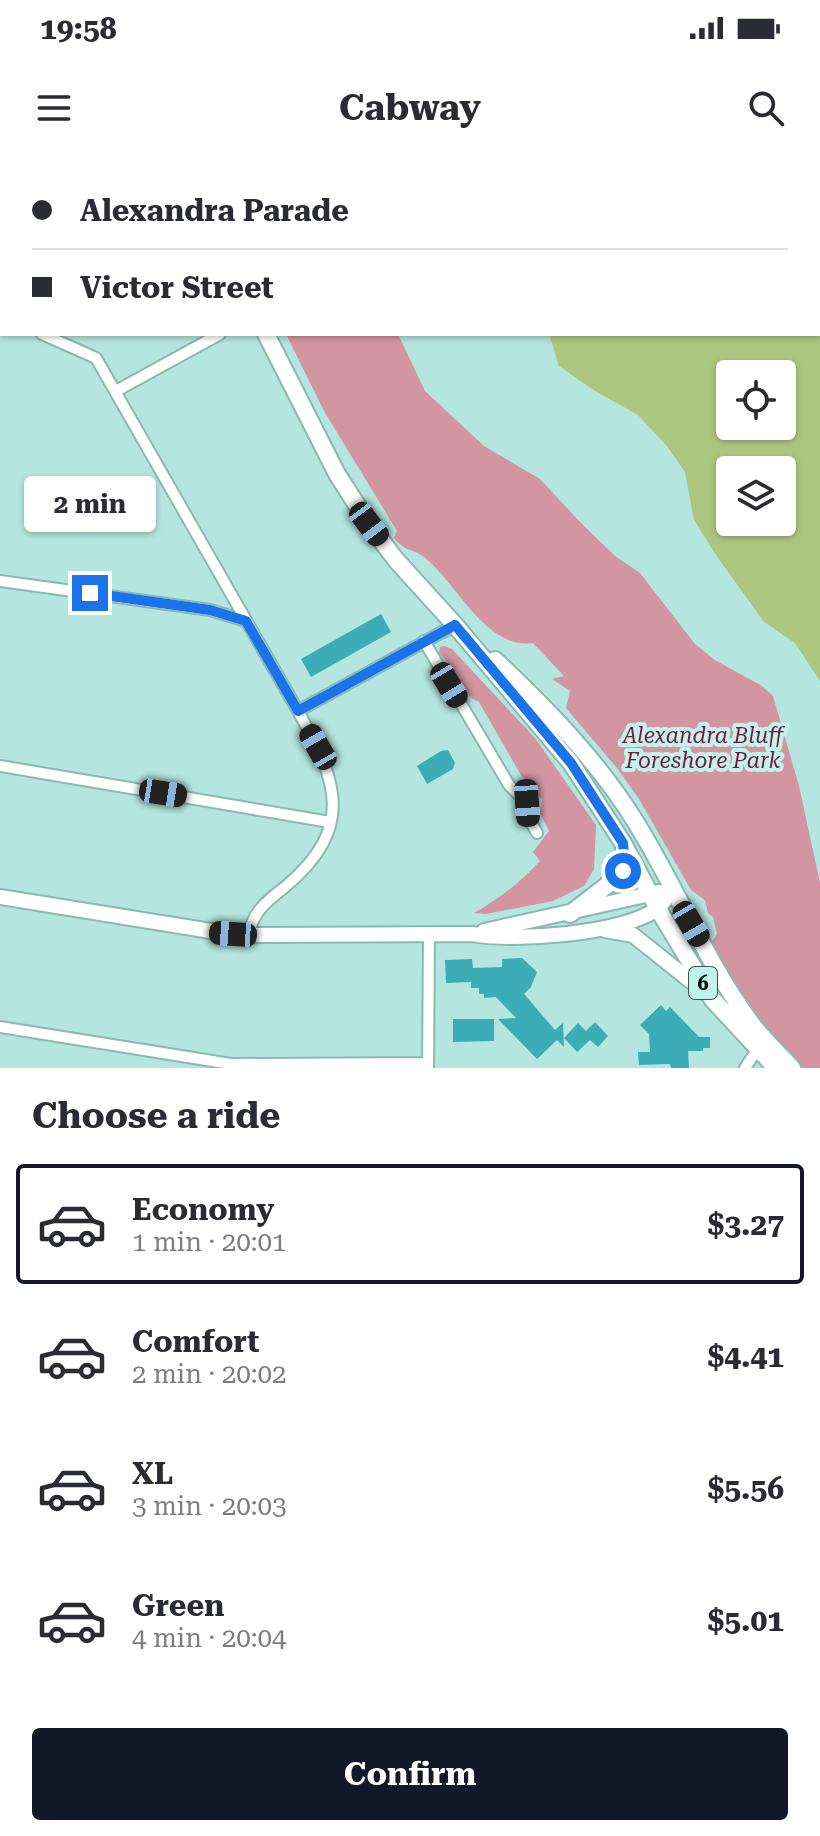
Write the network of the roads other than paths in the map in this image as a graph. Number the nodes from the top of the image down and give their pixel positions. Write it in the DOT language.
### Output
graph roads {
  1 [pos="46,336"];
  2 [pos="216,336"];
  3 [pos="267,336"];
  4 [pos="116,391"];
  5 [pos="0,581"];
  6 [pos="246,621"];
  7 [pos="455,625"];
  8 [pos="424,641"];
  9 [pos="298,711"];
  10 [pos="0,766"];
  11 [pos="330,822"];
  12 [pos="537,833"];
  13 [pos="623,843"];
  14 [pos="672,889"];
  15 [pos="0,897"];
  16 [pos="655,902"];
  17 [pos="570,914"];
  18 [pos="594,929"];
  19 [pos="472,934"];
  20 [pos="249,935"];
  21 [pos="429,935"];
  22 [pos="713,1000"];
  23 [pos="753,1026"];
  24 [pos="0,1027"];
  25 [pos="758,1050"];
  26 [pos="428,1066"];
  27 [pos="745,1068"];
  28 [pos="776,1068"];
  29 [pos="792,1068"];
  1 -- 4 [label="street"];
  2 -- 4 [label="street"];
  3 -- 7 [label="main road, 6"];
  4 -- 6 [label="street"];
  5 -- 6 [label="street"];
  6 -- 9 [label="street"];
  7 -- 8 [label="street"];
  7 -- 13 [label="main road, 6"];
  7 -- 14 [label="main road, 6"];
  8 -- 9 [label="street"];
  8 -- 12 [label="street"];
  9 -- 11 [label="street"];
  10 -- 11 [label="street"];
  11 -- 20 [label="street"];
  13 -- 16 [label="main road, 6"];
  13 -- 17 [label="main road"];
  14 -- 16 [label="main road"];
  14 -- 23 [label="main road, 6"];
  15 -- 20 [label="main road"];
  16 -- 17 [label="main road"];
  16 -- 18 [label="main road"];
  16 -- 22 [label="main road, 6"];
  17 -- 19 [label="main road"];
  18 -- 19 [label="main road"];
  18 -- 22 [label="main road"];
  19 -- 21 [label="main road"];
  20 -- 21 [label="main road"];
  21 -- 26 [label="street"];
  22 -- 25 [label="main road, 6"];
  23 -- 25 [label="street"];
  23 -- 29 [label="main road, 6"];
  24 -- 26 [label="street"];
  25 -- 27 [label="street"];
  25 -- 28 [label="main road, 6"];
}
